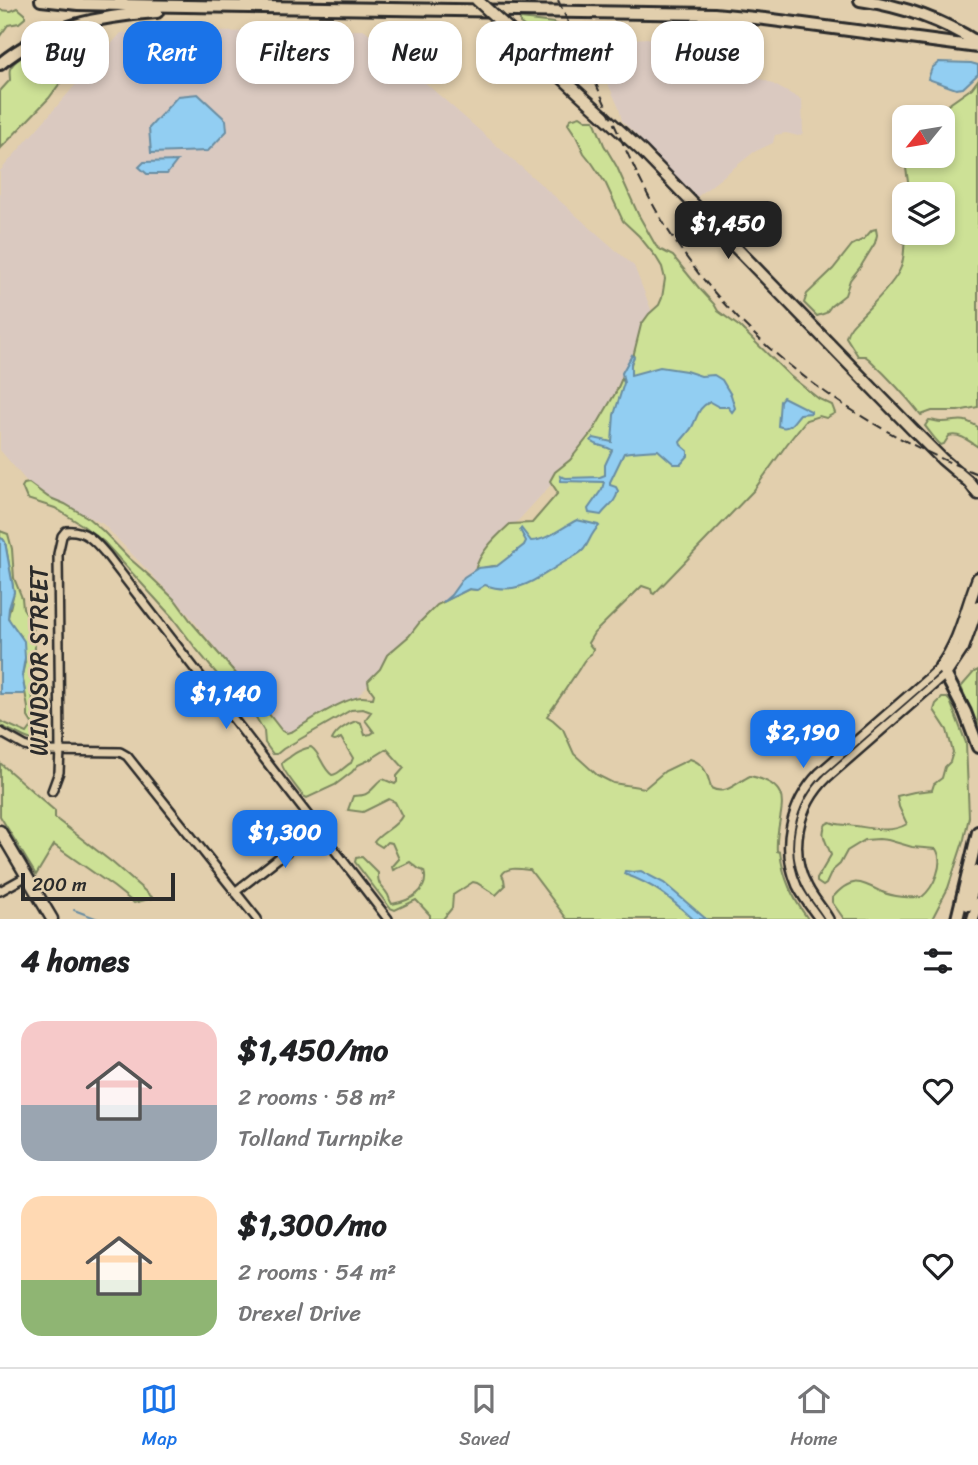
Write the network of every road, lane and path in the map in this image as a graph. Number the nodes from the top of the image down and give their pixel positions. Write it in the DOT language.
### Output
graph roads {
  1 [pos="41,0"];
  2 [pos="477,0"];
  3 [pos="860,0"];
  4 [pos="237,7"];
  5 [pos="978,45"];
  6 [pos="0,64"];
  7 [pos="974,484"];
  8 [pos="978,494"];
  9 [pos="978,578"];
  10 [pos="978,606"];
  11 [pos="943,670"];
  12 [pos="0,732"];
  13 [pos="978,747"];
  14 [pos="60,750"];
  15 [pos="825,774"];
  16 [pos="52,791"];
  17 [pos="318,827"];
  18 [pos="0,831"];
  19 [pos="978,832"];
  20 [pos="978,871"];
  21 [pos="27,876"];
  22 [pos="0,891"];
  23 [pos="235,892"];
  24 [pos="978,903"];
  25 [pos="52,919"];
  26 [pos="257,919"];
  27 [pos="388,919"];
  28 [pos="819,919"];
  29 [pos="829,919"];
  30 [pos="957,919"];
  31 [pos="963,919"];
  32 [pos="973,919"];
  1 -- 4 [label="highway"];
  2 -- 7 [label="main road, bridge"];
  3 -- 5 [label="highway"];
  4 -- 5 [label="highway"];
  4 -- 6 [label="highway"];
  7 -- 8 [label="main road"];
  9 -- 11 [label="main road"];
  10 -- 11 [label="main road"];
  11 -- 13 [label="highway"];
  11 -- 15 [label="street"];
  12 -- 14 [label="street"];
  14 -- 16 [label="street, WINDSOR STREET"];
  14 -- 17 [label="street, WINDSOR STREET"];
  14 -- 23 [label="street"];
  15 -- 28 [label="street"];
  15 -- 29 [label="street"];
  17 -- 23 [label="street"];
  17 -- 27 [label="street"];
  18 -- 21 [label="main road"];
  19 -- 30 [label="highway"];
  20 -- 31 [label="highway"];
  21 -- 22 [label="street"];
  21 -- 25 [label="main road"];
  23 -- 26 [label="street"];
  24 -- 32 [label="highway"];
}
